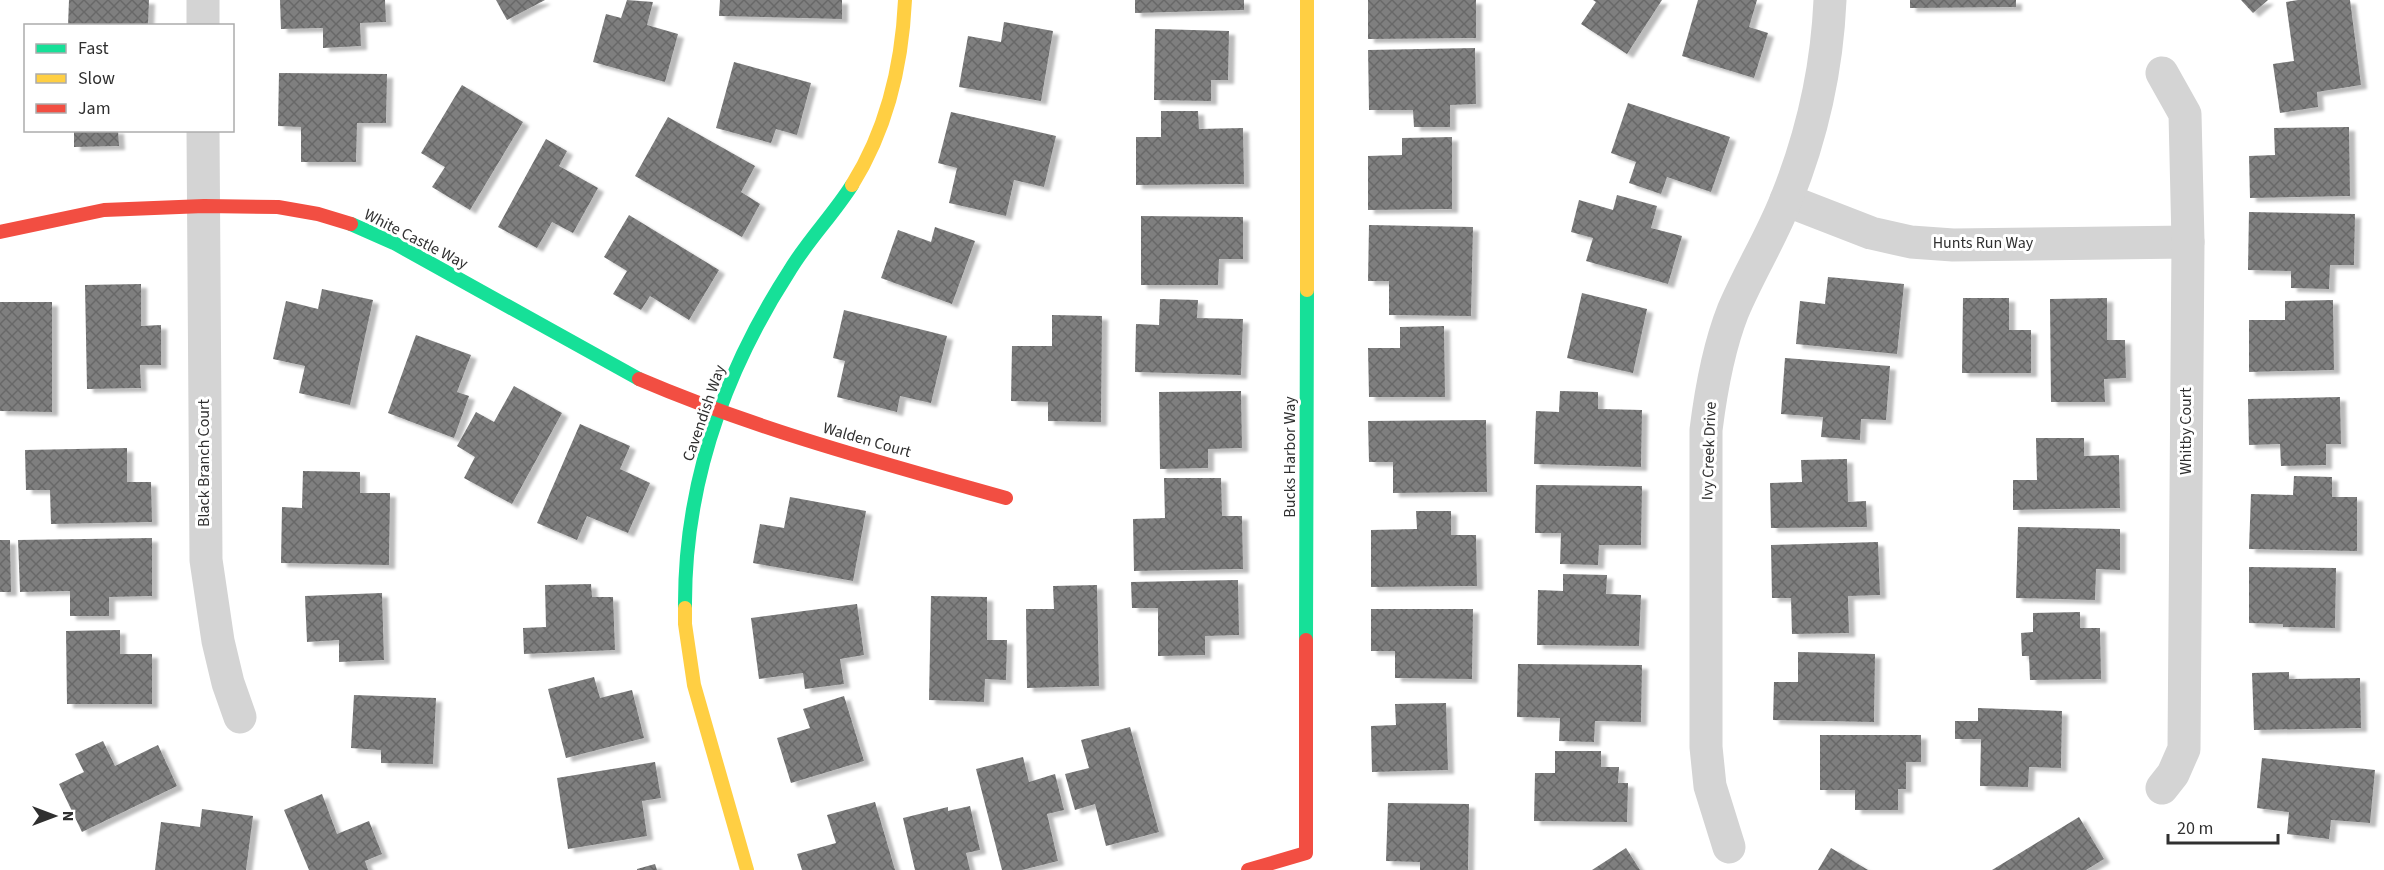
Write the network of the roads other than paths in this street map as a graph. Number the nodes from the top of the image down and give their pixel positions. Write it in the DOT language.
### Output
graph roads {
  1 [pos="203,0"];
  2 [pos="905,0"];
  3 [pos="1307,0"];
  4 [pos="1830,0"];
  5 [pos="203,24"];
  6 [pos="2162,73"];
  7 [pos="203,132"];
  8 [pos="1786,200"];
  9 [pos="204,206"];
  10 [pos="0,232"];
  11 [pos="2188,242"];
  12 [pos="719,412"];
  13 [pos="1006,498"];
  14 [pos="240,717"];
  15 [pos="2162,788"];
  16 [pos="1730,847"];
  17 [pos="747,870"];
  18 [pos="1248,870"];
  1 -- 5 [label="street"];
  2 -- 12 [label="street, Cavendish Way"];
  3 -- 18 [label="street, Bucks Harbor Way"];
  4 -- 8 [label="street, Ivy Creek Drive"];
  6 -- 11 [label="street, Whitby Court"];
  7 -- 9 [label="street, Black Branch Court"];
  8 -- 11 [label="street, Hunts Run Way"];
  8 -- 16 [label="street, Ivy Creek Drive"];
  9 -- 10 [label="street, White Castle Way"];
  9 -- 12 [label="street, White Castle Way"];
  9 -- 14 [label="street, Black Branch Court"];
  11 -- 15 [label="street, Whitby Court"];
  12 -- 13 [label="street, Walden Court"];
  12 -- 17 [label="street, Cavendish Way"];
}
